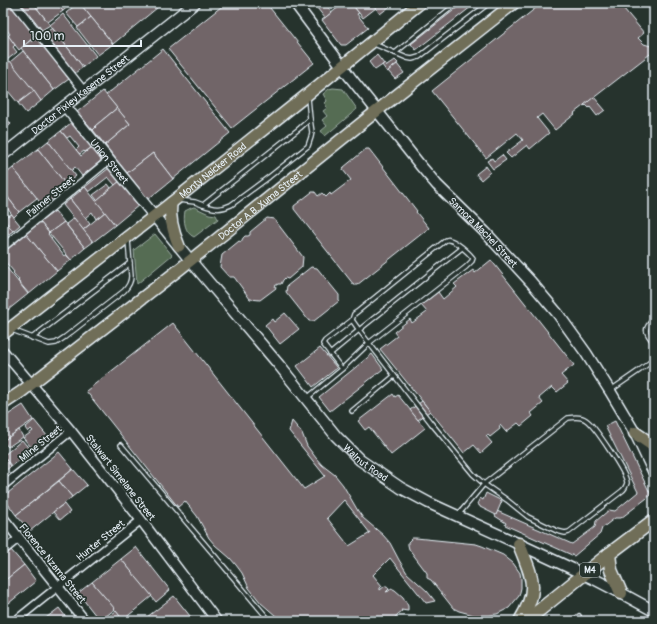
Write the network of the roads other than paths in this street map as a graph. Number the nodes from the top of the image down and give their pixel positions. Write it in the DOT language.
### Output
graph roads {
  1 [pos="14,3"];
  2 [pos="195,3"];
  3 [pos="295,3"];
  4 [pos="420,3"];
  5 [pos="457,3"];
  6 [pos="489,3"];
  7 [pos="514,3"];
  8 [pos="371,42"];
  9 [pos="395,53"];
  10 [pos="342,66"];
  11 [pos="84,91"];
  12 [pos="308,94"];
  13 [pos="65,106"];
  14 [pos="378,110"];
  15 [pos="310,119"];
  16 [pos="3,155"];
  17 [pos="109,160"];
  18 [pos="173,201"];
  19 [pos="203,205"];
  20 [pos="155,216"];
  21 [pos="128,237"];
  22 [pos="179,246"];
  23 [pos="3,247"];
  24 [pos="462,248"];
  25 [pos="190,260"];
  26 [pos="130,263"];
  27 [pos="654,319"];
  28 [pos="352,320"];
  29 [pos="359,330"];
  30 [pos="6,331"];
  31 [pos="32,338"];
  32 [pos="369,343"];
  33 [pos="654,343"];
  34 [pos="3,351"];
  35 [pos="330,354"];
  36 [pos="654,359"];
  37 [pos="342,369"];
  38 [pos="394,376"];
  39 [pos="31,384"];
  40 [pos="610,391"];
  41 [pos="306,399"];
  42 [pos="3,404"];
  43 [pos="352,411"];
  44 [pos="71,431"];
  45 [pos="635,433"];
  46 [pos="121,445"];
  47 [pos="654,446"];
  48 [pos="654,473"];
  49 [pos="484,484"];
  50 [pos="3,486"];
  51 [pos="458,516"];
  52 [pos="3,518"];
  53 [pos="141,520"];
  54 [pos="654,520"];
  55 [pos="19,538"];
  56 [pos="519,544"];
  57 [pos="3,551"];
  58 [pos="609,554"];
  59 [pos="584,575"];
  60 [pos="58,587"];
  61 [pos="621,592"];
  62 [pos="654,611"];
  63 [pos="579,616"];
  64 [pos="16,621"];
  65 [pos="85,621"];
  66 [pos="217,621"];
  67 [pos="270,621"];
  68 [pos="520,621"];
  69 [pos="526,621"];
  70 [pos="573,621"];
  1 -- 11 [label="street"];
  2 -- 11 [label="main road, Doctor Pixley Kaseme Street"];
  3 -- 10 [label="main road, Samora Machel Street"];
  4 -- 8 [label="main road, Monty Naicker Road"];
  5 -- 9 [label="lane"];
  6 -- 9 [label="lane"];
  7 -- 14 [label="main road, Doctor A.B. Xuma Street"];
  8 -- 9 [label="lane"];
  8 -- 10 [label="main road, Monty Naicker Road"];
  10 -- 12 [label="main road, Monty Naicker Road"];
  10 -- 14 [label="main road, Samora Machel Street"];
  11 -- 13 [label="main road, Doctor Pixley Kaseme Street"];
  12 -- 15 [label="lane"];
  12 -- 18 [label="main road, Monty Naicker Road"];
  13 -- 16 [label="main road, Doctor Pixley Kaseme Street"];
  13 -- 17 [label="main road, Union Street"];
  14 -- 25 [label="main road, Doctor A.B. Xuma Street"];
  14 -- 40 [label="main road, Samora Machel Street"];
  15 -- 19 [label="lane"];
  15 -- 19 [label="lane"];
  17 -- 20 [label="main road, Union Street"];
  17 -- 23 [label="street, Palmer Street"];
  18 -- 19 [label="lane"];
  18 -- 20 [label="main road, Monty Naicker Road"];
  18 -- 22 [label="main road"];
  20 -- 21 [label="main road, Monty Naicker Road"];
  20 -- 22 [label="main road, Walnut Road"];
  21 -- 26 [label="lane"];
  21 -- 30 [label="main road, Monty Naicker Road"];
  22 -- 25 [label="main road, Walnut Road"];
  24 -- 28 [label="lane"];
  24 -- 29 [label="lane"];
  24 -- 32 [label="lane"];
  25 -- 39 [label="main road, Doctor A.B. Xuma Street"];
  25 -- 41 [label="main road, Walnut Road"];
  26 -- 31 [label="lane"];
  26 -- 31 [label="lane"];
  27 -- 33 [label="lane"];
  28 -- 29 [label="lane"];
  28 -- 35 [label="lane"];
  29 -- 32 [label="lane"];
  29 -- 35 [label="lane"];
  30 -- 31 [label="lane"];
  32 -- 37 [label="lane"];
  32 -- 38 [label="lane"];
  34 -- 39 [label="street, Stalwart Simelane Street"];
  35 -- 37 [label="lane"];
  36 -- 40 [label="lane"];
  37 -- 41 [label="lane"];
  38 -- 43 [label="lane"];
  38 -- 49 [label="lane"];
  39 -- 42 [label="main road, Doctor A.B. Xuma Street"];
  39 -- 44 [label="street, Stalwart Simelane Street"];
  40 -- 45 [label="main road, Samora Machel Street"];
  41 -- 51 [label="main road, Walnut Road"];
  44 -- 50 [label="street, Milne Street"];
  44 -- 53 [label="street, Stalwart Simelane Street"];
  45 -- 47 [label="highway"];
  45 -- 48 [label="main road, Samora Machel Street"];
  46 -- 67 [label="lane"];
  49 -- 49 [label="lane"];
  49 -- 51 [label="lane"];
  51 -- 56 [label="main road, Walnut Road"];
  52 -- 55 [label="street, Florence Nzama Street"];
  53 -- 60 [label="street, Hunter Street"];
  53 -- 66 [label="street, Stalwart Simelane Street"];
  54 -- 58 [label="highway, M4"];
  55 -- 57 [label="street"];
  55 -- 60 [label="street, Florence Nzama Street"];
  56 -- 59 [label="main road, Walnut Road"];
  56 -- 68 [label="highway"];
  58 -- 59 [label="highway, M4"];
  58 -- 61 [label="highway"];
  59 -- 61 [label="main road, Walnut Road"];
  59 -- 69 [label="highway, M4"];
  60 -- 64 [label="street, Hunter Street"];
  60 -- 65 [label="street, Florence Nzama Street"];
  61 -- 62 [label="main road, Walnut Road"];
  63 -- 70 [label="lane"];
}
